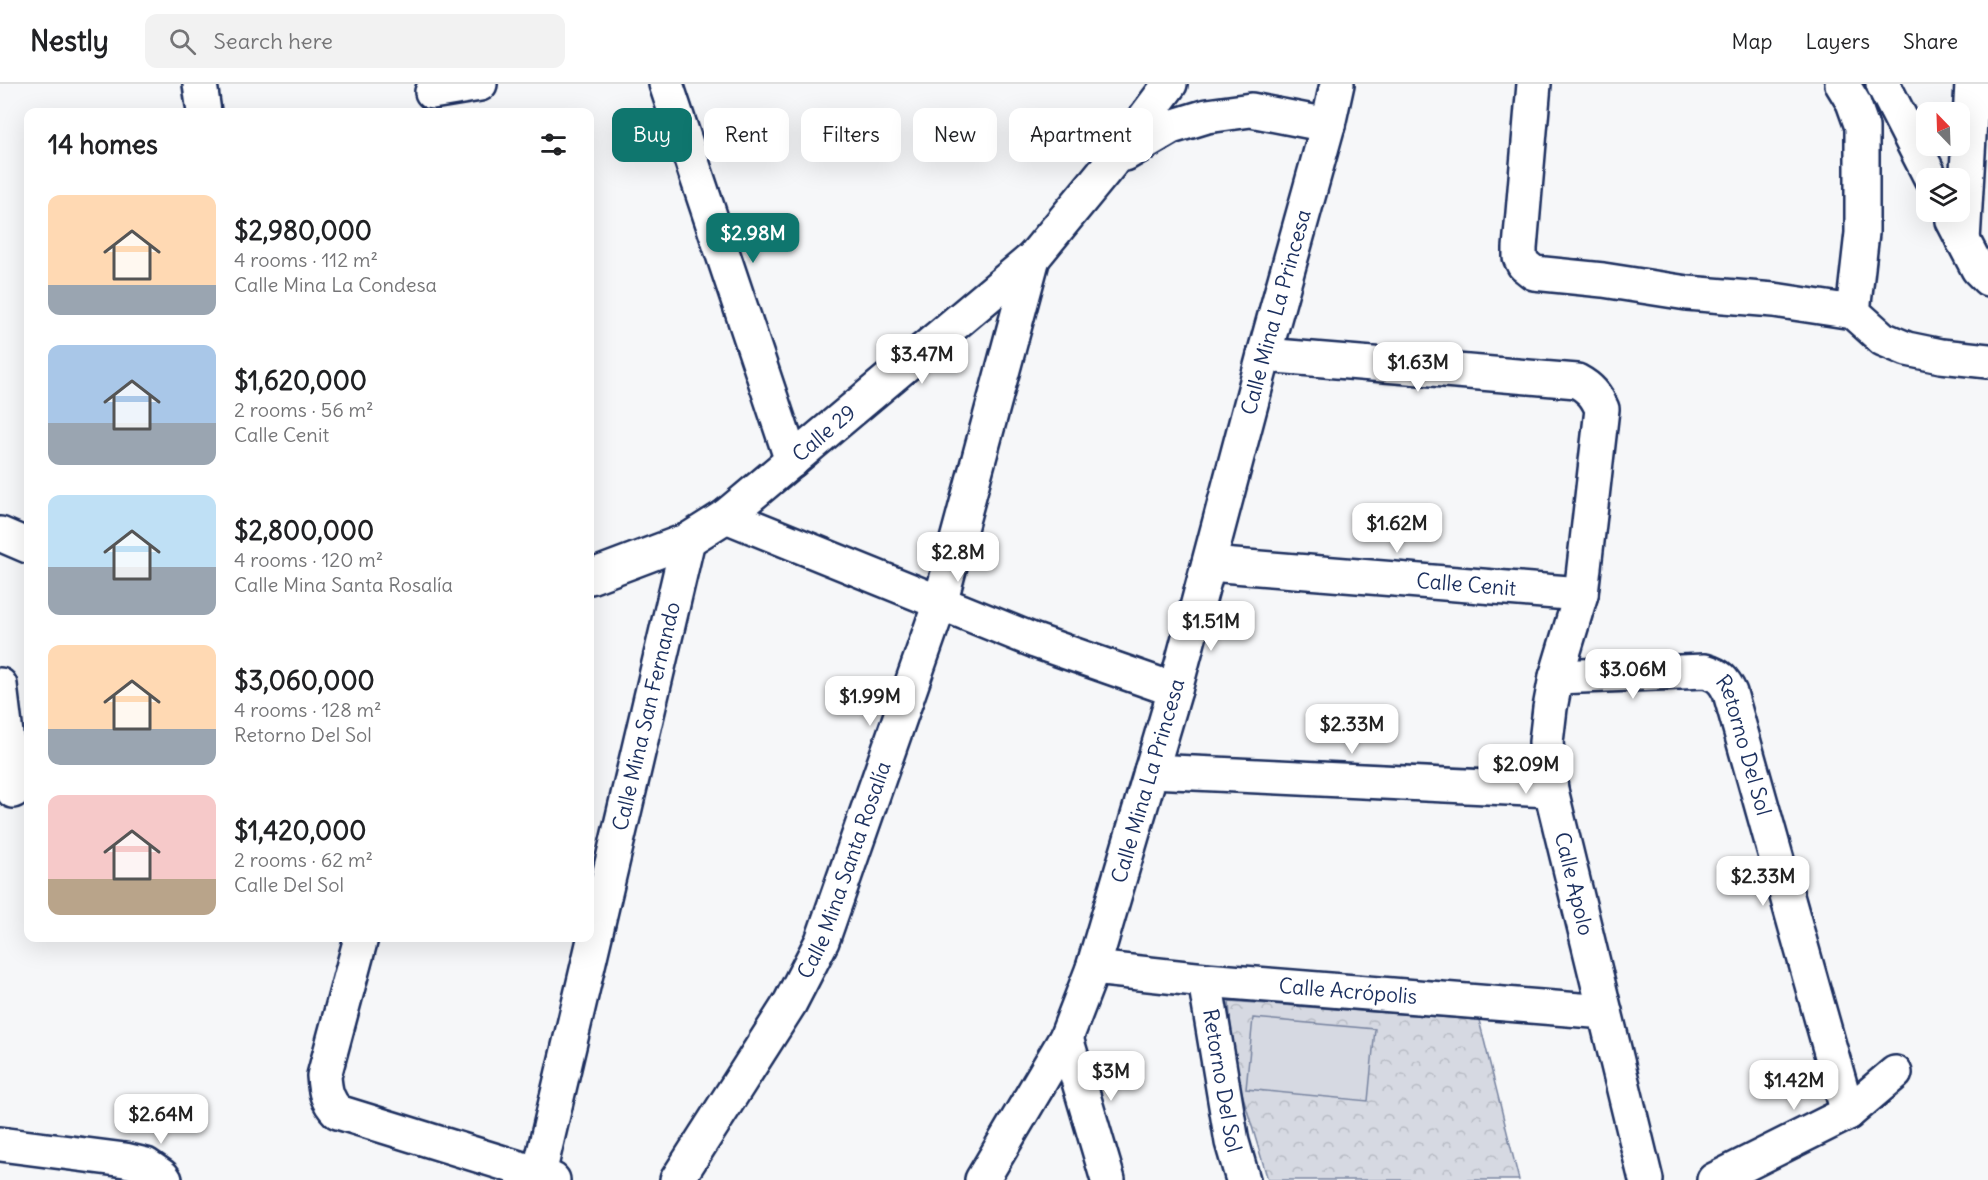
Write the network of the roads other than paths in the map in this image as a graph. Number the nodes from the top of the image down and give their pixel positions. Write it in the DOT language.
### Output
graph roads {
  1 [pos="200,84"];
  2 [pos="480,84"];
  3 [pos="666,84"];
  4 [pos="1170,84"];
  5 [pos="1337,84"];
  6 [pos="1534,84"];
  7 [pos="1842,84"];
  8 [pos="1883,84"];
  9 [pos="1972,84"];
  10 [pos="433,96"];
  11 [pos="203,108"];
  12 [pos="1328,125"];
  13 [pos="1111,163"];
  14 [pos="1926,168"];
  15 [pos="1953,222"];
  16 [pos="1963,241"];
  17 [pos="1033,258"];
  18 [pos="1988,279"];
  19 [pos="1853,312"];
  20 [pos="1264,354"];
  21 [pos="1988,361"];
  22 [pos="792,461"];
  23 [pos="726,516"];
  24 [pos="0,534"];
  25 [pos="688,540"];
  26 [pos="24,544"];
  27 [pos="1209,564"];
  28 [pos="594,575"];
  29 [pos="1581,594"];
  30 [pos="940,603"];
  31 [pos="1556,677"];
  32 [pos="0,685"];
  33 [pos="1175,690"];
  34 [pos="1151,771"];
  35 [pos="1551,790"];
  36 [pos="13,791"];
  37 [pos="360,942"];
  38 [pos="1093,968"];
  39 [pos="1205,980"];
  40 [pos="1605,1012"];
  41 [pos="1066,1038"];
  42 [pos="1895,1073"];
  43 [pos="1848,1113"];
  44 [pos="0,1144"];
  45 [pos="546,1177"];
  46 [pos="165,1180"];
  47 [pos="677,1180"];
  48 [pos="982,1180"];
  49 [pos="1108,1180"];
  50 [pos="1243,1180"];
  51 [pos="1647,1180"];
  52 [pos="1714,1180"];
  1 -- 11 [label="street"];
  2 -- 10 [label="street"];
  3 -- 22 [label="street"];
  4 -- 13 [label="street, Calle 29"];
  5 -- 12 [label="street, Calle Mina La Princesa"];
  6 -- 19 [label="street"];
  7 -- 19 [label="street"];
  8 -- 14 [label="street"];
  9 -- 16 [label="street"];
  12 -- 13 [label="street"];
  12 -- 20 [label="street, Calle Mina La Princesa"];
  13 -- 17 [label="street, Calle 29"];
  15 -- 16 [label="street"];
  16 -- 18 [label="street"];
  17 -- 22 [label="street, Calle 29"];
  17 -- 30 [label="street, Calle Mina Santa Rosalía"];
  19 -- 21 [label="street"];
  20 -- 27 [label="street, Calle Mina La Princesa"];
  20 -- 29 [label="street, Calle Apolo"];
  22 -- 23 [label="street, Calle 29"];
  23 -- 25 [label="street, Calle 29"];
  23 -- 30 [label="street"];
  24 -- 26 [label="street"];
  25 -- 28 [label="street, Calle 29"];
  25 -- 45 [label="street, Calle Mina San Fernando"];
  27 -- 29 [label="street, Calle Cenit"];
  27 -- 33 [label="street, Calle Mina La Princesa"];
  29 -- 31 [label="street, Calle Apolo"];
  30 -- 33 [label="street"];
  30 -- 47 [label="street, Calle Mina Santa Rosalía"];
  31 -- 35 [label="street, Calle Apolo"];
  31 -- 43 [label="street, Retorno Del Sol"];
  32 -- 36 [label="street"];
  33 -- 34 [label="street, Calle Mina La Princesa"];
  34 -- 35 [label="street"];
  34 -- 38 [label="street, Calle Mina La Princesa"];
  35 -- 40 [label="street, Calle Apolo"];
  37 -- 45 [label="street"];
  38 -- 39 [label="street, Calle Acrópolis"];
  38 -- 41 [label="street, Calle Mina La Princesa"];
  39 -- 40 [label="street, Calle Acrópolis"];
  39 -- 50 [label="street, Retorno Del Sol"];
  40 -- 51 [label="street, Calle Apolo"];
  41 -- 48 [label="street, Calle Mina La Princesa"];
  41 -- 49 [label="street"];
  42 -- 43 [label="street"];
  43 -- 52 [label="street"];
  44 -- 46 [label="street"];
}
